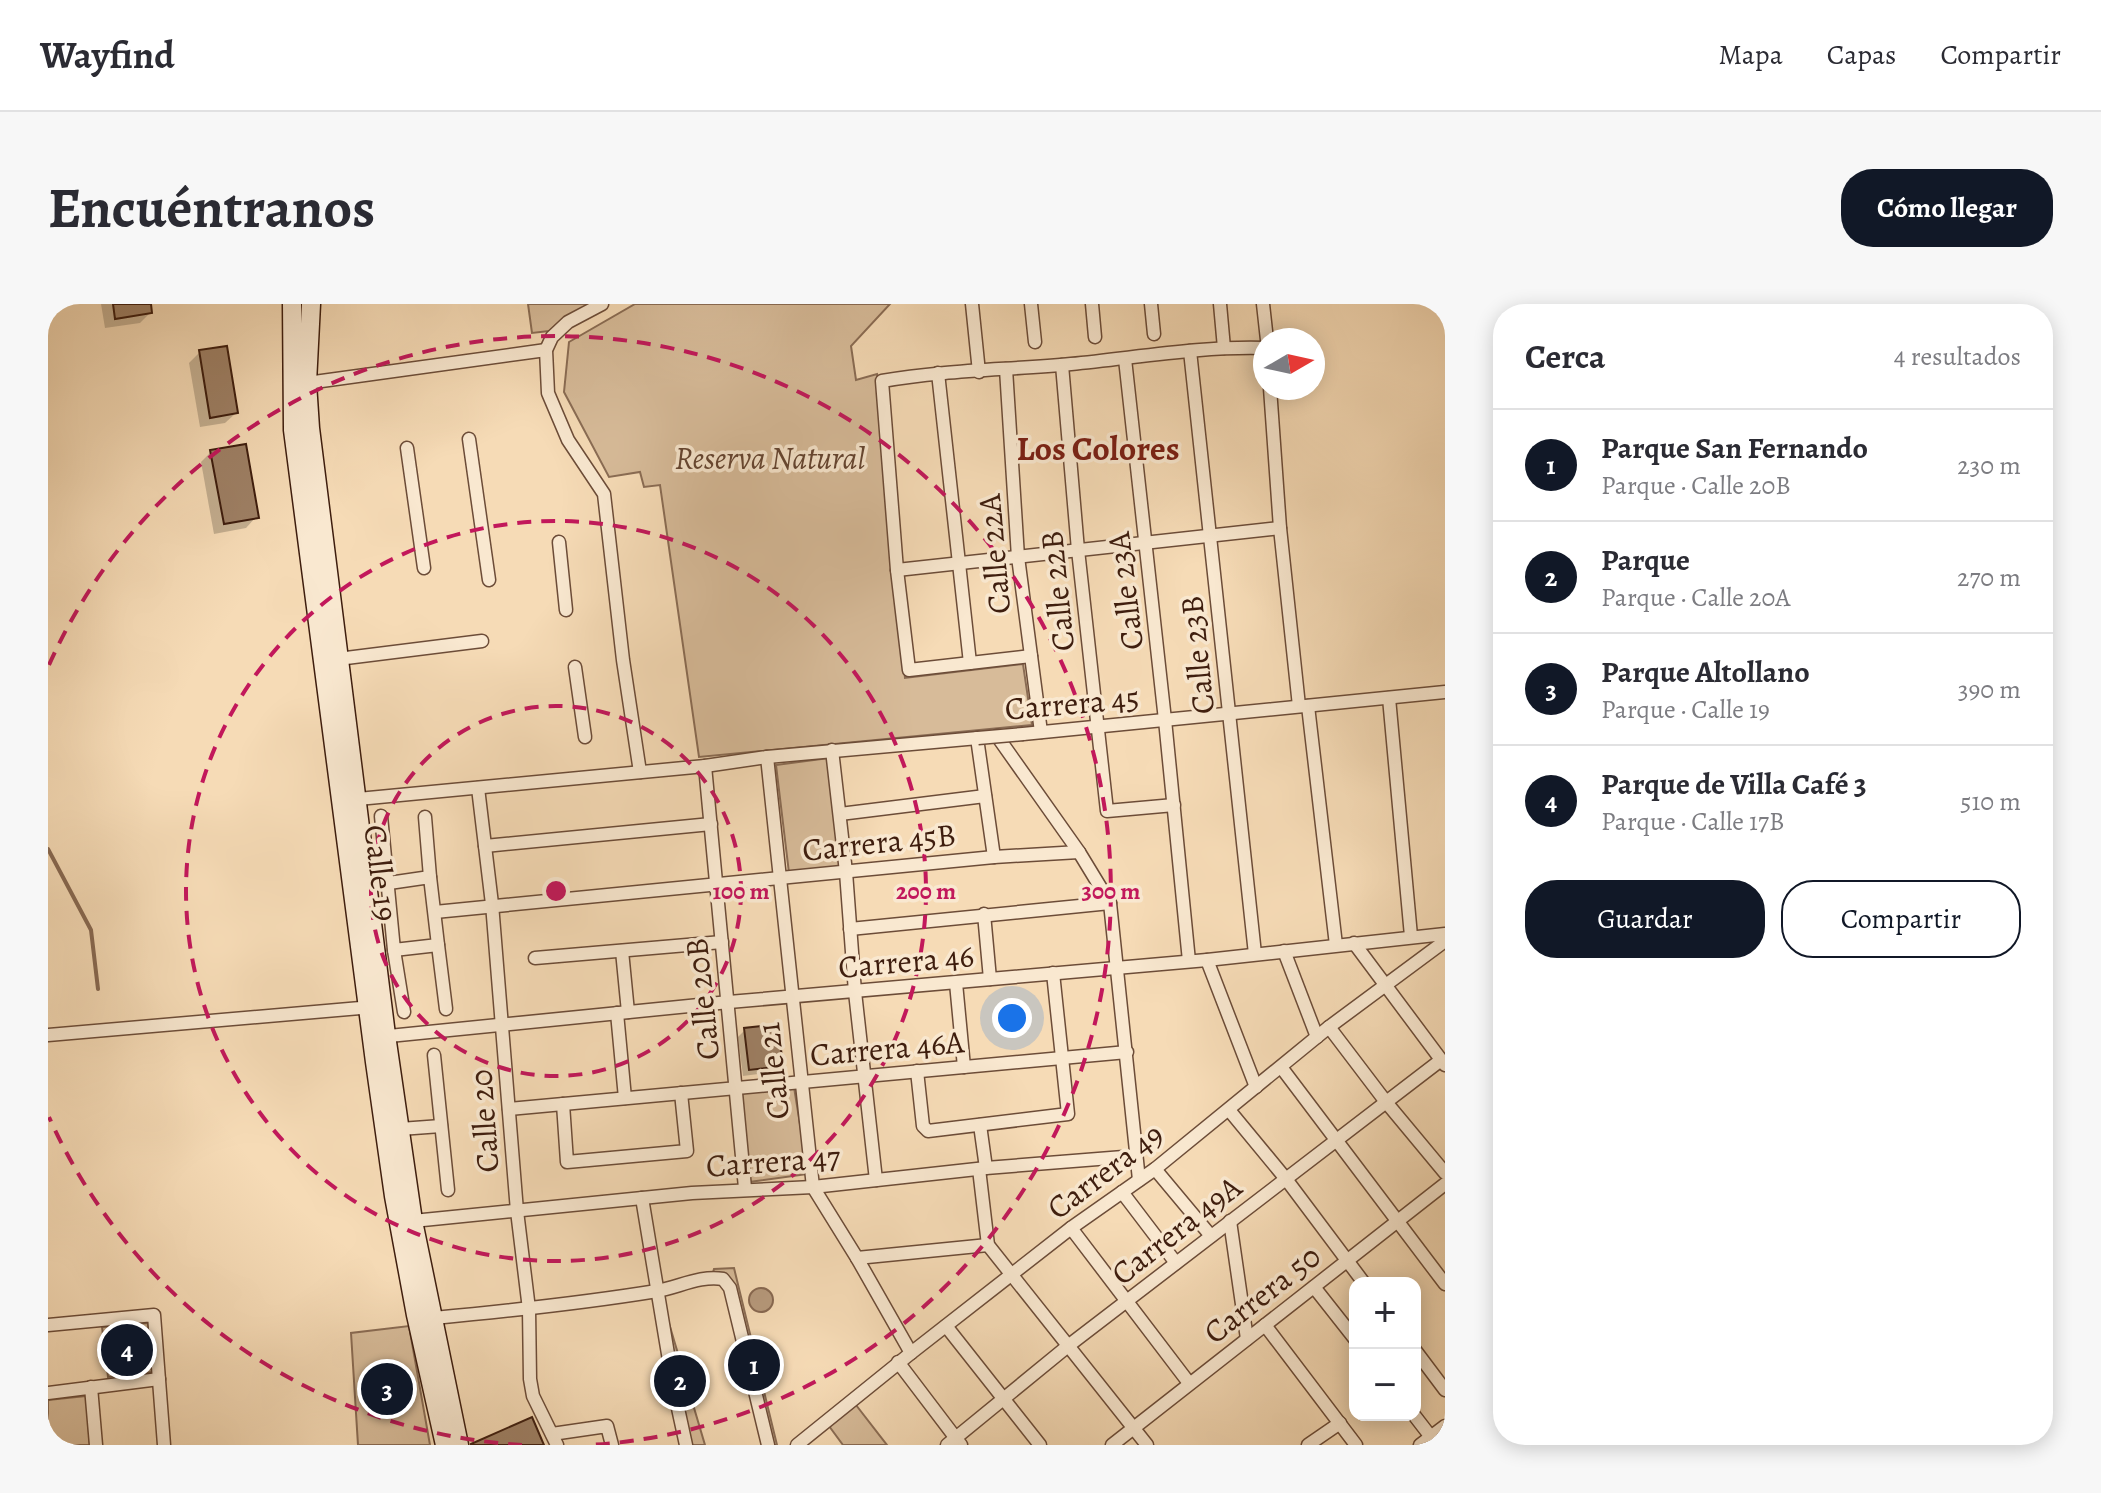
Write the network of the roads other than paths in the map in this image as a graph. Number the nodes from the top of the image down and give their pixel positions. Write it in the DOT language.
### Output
graph roads {
  1 [pos="292,304"];
  2 [pos="311,304"];
  3 [pos="602,304"];
  4 [pos="972,304"];
  5 [pos="1031,304"];
  6 [pos="1092,304"];
  7 [pos="1151,304"];
  8 [pos="1220,304"];
  9 [pos="1263,304"];
  10 [pos="1266,328"];
  11 [pos="1154,334"];
  12 [pos="1095,337"];
  13 [pos="1035,342"];
  14 [pos="1224,348"];
  15 [pos="1253,348"];
  16 [pos="546,350"];
  17 [pos="1190,351"];
  18 [pos="1125,359"];
  19 [pos="1062,365"];
  20 [pos="1006,369"];
  21 [pos="979,372"];
  22 [pos="938,373"];
  23 [pos="307,383"];
  24 [pos="1271,400"];
  25 [pos="469,439"];
  26 [pos="407,448"];
  27 [pos="1280,528"];
  28 [pos="1210,536"];
  29 [pos="559,542"];
  30 [pos="1145,543"];
  31 [pos="1078,550"];
  32 [pos="1018,557"];
  33 [pos="958,563"];
  34 [pos="424,568"];
  35 [pos="897,570"];
  36 [pos="489,580"];
  37 [pos="566,610"];
  38 [pos="482,641"];
  39 [pos="1031,656"];
  40 [pos="338,659"];
  41 [pos="970,663"];
  42 [pos="575,667"];
  43 [pos="1445,692"];
  44 [pos="1389,698"];
  45 [pos="1304,706"];
  46 [pos="1230,714"];
  47 [pos="1165,720"];
  48 [pos="1098,727"];
  49 [pos="1041,732"];
  50 [pos="997,736"];
  51 [pos="585,737"];
  52 [pos="977,738"];
  53 [pos="832,750"];
  54 [pos="767,757"];
  55 [pos="701,767"];
  56 [pos="640,772"];
  57 [pos="478,788"];
  58 [pos="985,796"];
  59 [pos="358,799"];
  60 [pos="1174,805"];
  61 [pos="840,814"];
  62 [pos="381,816"];
  63 [pos="425,817"];
  64 [pos="711,824"];
  65 [pos="485,846"];
  66 [pos="1079,852"];
  67 [pos="994,857"];
  68 [pos="846,872"];
  69 [pos="430,877"];
  70 [pos="778,878"];
  71 [pos="389,883"];
  72 [pos="717,883"];
  73 [pos="1110,903"];
  74 [pos="492,904"];
  75 [pos="435,912"];
  76 [pos="984,914"];
  77 [pos="382,915"];
  78 [pos="850,929"];
  79 [pos="1445,934"];
  80 [pos="1411,936"];
  81 [pos="1445,941"];
  82 [pos="722,942"];
  83 [pos="1354,943"];
  84 [pos="438,945"];
  85 [pos="1336,945"];
  86 [pos="394,950"];
  87 [pos="622,951"];
  88 [pos="1284,951"];
  89 [pos="1255,954"];
  90 [pos="535,958"];
  91 [pos="1207,960"];
  92 [pos="1189,961"];
  93 [pos="1118,967"];
  94 [pos="1053,973"];
  95 [pos="990,979"];
  96 [pos="956,983"];
  97 [pos="1386,985"];
  98 [pos="855,992"];
  99 [pos="791,997"];
  100 [pos="729,1002"];
  101 [pos="375,1007"];
  102 [pos="446,1009"];
  103 [pos="404,1012"];
  104 [pos="622,1012"];
  105 [pos="503,1023"];
  106 [pos="1329,1027"];
  107 [pos="48,1035"];
  108 [pos="379,1037"];
  109 [pos="1317,1037"];
  110 [pos="1127,1052"];
  111 [pos="434,1055"];
  112 [pos="1062,1059"];
  113 [pos="1443,1062"];
  114 [pos="964,1067"];
  115 [pos="1281,1067"];
  116 [pos="917,1071"];
  117 [pos="864,1076"];
  118 [pos="800,1082"];
  119 [pos="1256,1087"];
  120 [pos="736,1089"];
  121 [pos="681,1093"];
  122 [pos="625,1098"];
  123 [pos="1386,1102"];
  124 [pos="563,1104"];
  125 [pos="509,1109"];
  126 [pos="1229,1110"];
  127 [pos="980,1125"];
  128 [pos="441,1126"];
  129 [pos="400,1129"];
  130 [pos="1336,1140"];
  131 [pos="1136,1156"];
  132 [pos="982,1169"];
  133 [pos="1155,1169"];
  134 [pos="1445,1173"];
  135 [pos="1286,1179"];
  136 [pos="876,1180"];
  137 [pos="1139,1180"];
  138 [pos="1445,1184"];
  139 [pos="813,1187"];
  140 [pos="745,1188"];
  141 [pos="448,1190"];
  142 [pos="1122,1192"];
  143 [pos="642,1198"];
  144 [pos="517,1211"];
  145 [pos="413,1221"];
  146 [pos="1230,1221"];
  147 [pos="1398,1221"];
  148 [pos="1071,1228"];
  149 [pos="1211,1236"];
  150 [pos="988,1245"];
  151 [pos="857,1258"];
  152 [pos="1347,1261"];
  153 [pos="1176,1263"];
  154 [pos="1013,1274"];
  155 [pos="1359,1277"];
  156 [pos="1445,1284"];
  157 [pos="1314,1287"];
  158 [pos="659,1290"];
  159 [pos="1126,1302"];
  160 [pos="529,1309"];
  161 [pos="434,1318"];
  162 [pos="48,1325"];
  163 [pos="1265,1325"];
  164 [pos="946,1326"];
  165 [pos="1349,1331"];
  166 [pos="1247,1339"];
  167 [pos="1068,1346"];
  168 [pos="911,1353"];
  169 [pos="1421,1358"];
  170 [pos="898,1362"];
  171 [pos="159,1379"];
  172 [pos="1189,1383"];
  173 [pos="91,1387"];
  174 [pos="1445,1390"];
  175 [pos="48,1393"];
  176 [pos="1003,1397"];
  177 [pos="1417,1421"];
  178 [pos="1340,1423"];
  179 [pos="1445,1426"];
  180 [pos="1133,1427"];
  181 [pos="554,1440"];
  182 [pos="1426,1441"];
  183 [pos="955,1443"];
  184 [pos="96,1445"];
  185 [pos="164,1445"];
  186 [pos="445,1445"];
  187 [pos="459,1445"];
  188 [pos="612,1445"];
  189 [pos="686,1445"];
  190 [pos="768,1445"];
  191 [pos="797,1445"];
  192 [pos="1040,1445"];
  193 [pos="1112,1445"];
  194 [pos="1147,1445"];
  195 [pos="1308,1445"];
  196 [pos="1356,1445"];
  1 -- 101 [label="main road, Calle 19"];
  2 -- 23 [label="main road, Calle 19"];
  3 -- 16 [label="street"];
  4 -- 21 [label="street"];
  5 -- 13 [label="street"];
  6 -- 12 [label="street"];
  7 -- 11 [label="street"];
  8 -- 14 [label="street"];
  9 -- 10 [label="street"];
  14 -- 15 [label="street"];
  14 -- 17 [label="street"];
  16 -- 23 [label="street"];
  16 -- 56 [label="street"];
  17 -- 18 [label="street"];
  17 -- 28 [label="street, Calle 23B"];
  18 -- 19 [label="street"];
  18 -- 30 [label="street, Calle 23A"];
  19 -- 20 [label="street"];
  19 -- 31 [label="street, Calle 22B"];
  20 -- 21 [label="street"];
  20 -- 32 [label="street, Calle 22A"];
  21 -- 22 [label="street"];
  22 -- 33 [label="street"];
  22 -- 35 [label="street"];
  23 -- 40 [label="main road, Calle 19"];
  24 -- 27 [label="street"];
  25 -- 36 [label="street"];
  26 -- 34 [label="street"];
  27 -- 28 [label="street"];
  27 -- 45 [label="street"];
  28 -- 30 [label="street"];
  28 -- 46 [label="street, Calle 23B"];
  29 -- 37 [label="street"];
  30 -- 31 [label="street"];
  30 -- 47 [label="street, Calle 23A"];
  31 -- 32 [label="street"];
  31 -- 48 [label="street, Calle 22B"];
  32 -- 33 [label="street"];
  32 -- 39 [label="street, Calle 22A"];
  33 -- 35 [label="street"];
  33 -- 41 [label="street"];
  35 -- 41 [label="street"];
  38 -- 40 [label="street"];
  39 -- 41 [label="street"];
  39 -- 49 [label="street, Calle 22A"];
  40 -- 59 [label="main road, Calle 19"];
  42 -- 51 [label="street"];
  43 -- 44 [label="street, Carrera 45"];
  44 -- 45 [label="street, Carrera 45"];
  44 -- 80 [label="street"];
  45 -- 46 [label="street, Carrera 45"];
  45 -- 85 [label="street"];
  46 -- 47 [label="street, Carrera 45"];
  46 -- 89 [label="street, Calle 23B"];
  47 -- 48 [label="street, Carrera 45"];
  47 -- 60 [label="street, Calle 23A"];
  48 -- 49 [label="street, Carrera 45"];
  48 -- 60 [label="street, Calle 22B"];
  49 -- 52 [label="street, Carrera 45, bridge"];
  50 -- 66 [label="street"];
  52 -- 53 [label="street, Carrera 45"];
  52 -- 58 [label="street"];
  53 -- 54 [label="street, Carrera 45"];
  53 -- 61 [label="street"];
  54 -- 55 [label="street, Carrera 45"];
  54 -- 70 [label="street, Calle 21"];
  55 -- 56 [label="street, Carrera 45"];
  55 -- 64 [label="street, Calle 20B"];
  56 -- 57 [label="street, Carrera 45"];
  57 -- 59 [label="street, Carrera 45"];
  57 -- 65 [label="street, Calle 20"];
  58 -- 61 [label="street"];
  58 -- 67 [label="street"];
  59 -- 77 [label="main road, Calle 19"];
  60 -- 92 [label="street, Calle 23A"];
  61 -- 68 [label="street"];
  62 -- 71 [label="street"];
  63 -- 69 [label="street"];
  64 -- 65 [label="street"];
  64 -- 72 [label="street, Calle 20B"];
  65 -- 74 [label="street, Calle 20"];
  66 -- 67 [label="street, Carrera 45B"];
  66 -- 73 [label="street"];
  67 -- 68 [label="street, Carrera 45B"];
  68 -- 70 [label="street, Carrera 45B"];
  68 -- 78 [label="street"];
  69 -- 71 [label="street"];
  69 -- 75 [label="street"];
  70 -- 72 [label="street, Carrera 45B"];
  70 -- 99 [label="street, Calle 21"];
  71 -- 77 [label="street"];
  72 -- 74 [label="street, Carrera 45B"];
  72 -- 82 [label="street, Calle 20B"];
  73 -- 76 [label="street"];
  73 -- 93 [label="street"];
  74 -- 75 [label="street, Carrera 45B"];
  74 -- 105 [label="street, Calle 20"];
  75 -- 84 [label="street"];
  76 -- 78 [label="street"];
  76 -- 95 [label="street"];
  77 -- 86 [label="street"];
  77 -- 101 [label="main road, Calle 19"];
  78 -- 98 [label="street"];
  79 -- 80 [label="street, Carrera 46"];
  80 -- 83 [label="street, Carrera 46"];
  81 -- 97 [label="street, Carrera 49"];
  82 -- 87 [label="street"];
  82 -- 100 [label="street, Calle 20B"];
  83 -- 85 [label="street, Carrera 46"];
  83 -- 97 [label="street"];
  84 -- 86 [label="street"];
  84 -- 102 [label="street"];
  85 -- 88 [label="street, Carrera 46"];
  86 -- 103 [label="street"];
  87 -- 90 [label="street"];
  87 -- 104 [label="street"];
  88 -- 89 [label="street, Carrera 46"];
  88 -- 109 [label="street"];
  89 -- 91 [label="street, Carrera 46"];
  91 -- 92 [label="street, Carrera 46"];
  91 -- 119 [label="street"];
  92 -- 93 [label="street, Carrera 46"];
  93 -- 94 [label="street, Carrera 46"];
  93 -- 110 [label="street"];
  94 -- 95 [label="street, Carrera 46"];
  94 -- 112 [label="street"];
  95 -- 96 [label="street, Carrera 46"];
  96 -- 98 [label="street, Carrera 46"];
  96 -- 114 [label="street"];
  97 -- 106 [label="street, Carrera 49"];
  97 -- 113 [label="street"];
  98 -- 99 [label="street, Carrera 46"];
  98 -- 117 [label="street"];
  99 -- 100 [label="street, Carrera 46"];
  99 -- 118 [label="street, Calle 21"];
  100 -- 104 [label="street, Carrera 46"];
  100 -- 120 [label="street, Calle 20B"];
  101 -- 107 [label="street"];
  101 -- 108 [label="main road, Calle 19"];
  104 -- 105 [label="street, Carrera 46"];
  104 -- 122 [label="street"];
  105 -- 108 [label="street, Carrera 46"];
  105 -- 125 [label="street, Calle 20"];
  106 -- 109 [label="street, Carrera 49"];
  106 -- 123 [label="street"];
  108 -- 129 [label="main road, Calle 19"];
  108 -- 186 [label="main road, Calle 19"];
  109 -- 115 [label="street, Carrera 49"];
  110 -- 112 [label="street, Carrera 46A"];
  110 -- 131 [label="street"];
  111 -- 128 [label="street"];
  112 -- 114 [label="street, Carrera 46A"];
  112 -- 127 [label="street"];
  113 -- 123 [label="street, Carrera 49A"];
  114 -- 116 [label="street, Carrera 46A"];
  115 -- 119 [label="street, Carrera 49"];
  115 -- 130 [label="street"];
  116 -- 117 [label="street, Carrera 46A"];
  116 -- 127 [label="street"];
  117 -- 118 [label="street, Carrera 46A"];
  117 -- 136 [label="street"];
  118 -- 120 [label="street, Carrera 46A"];
  118 -- 139 [label="street, Calle 21"];
  119 -- 126 [label="street, Carrera 49"];
  120 -- 121 [label="street, Carrera 46A"];
  120 -- 140 [label="street, Calle 20B"];
  121 -- 122 [label="street, Carrera 46A"];
  121 -- 124 [label="street"];
  122 -- 124 [label="street, Carrera 46A"];
  123 -- 130 [label="street, Carrera 49A"];
  123 -- 134 [label="street"];
  124 -- 125 [label="street, Carrera 46A"];
  125 -- 144 [label="street, Calle 20"];
  126 -- 133 [label="street, Carrera 49"];
  126 -- 135 [label="street"];
  127 -- 132 [label="street"];
  128 -- 129 [label="street"];
  128 -- 141 [label="street"];
  129 -- 145 [label="main road, Calle 19"];
  130 -- 135 [label="street, Carrera 49A"];
  130 -- 147 [label="street"];
  131 -- 132 [label="street, Carrera 47"];
  131 -- 137 [label="street"];
  132 -- 136 [label="street, Carrera 47"];
  132 -- 150 [label="street"];
  133 -- 137 [label="street, Carrera 49"];
  133 -- 149 [label="street"];
  135 -- 146 [label="street, Carrera 49A"];
  135 -- 152 [label="street"];
  136 -- 139 [label="street, Carrera 47"];
  137 -- 142 [label="street, Carrera 49"];
  138 -- 147 [label="street, Carrera 50"];
  139 -- 140 [label="street, Carrera 47"];
  139 -- 151 [label="street, Calle 21"];
  140 -- 143 [label="street, Carrera 47"];
  142 -- 148 [label="street, Carrera 49"];
  142 -- 153 [label="street"];
  143 -- 144 [label="street, Carrera 47"];
  143 -- 158 [label="street"];
  144 -- 145 [label="street, Carrera 47"];
  144 -- 160 [label="street, Calle 20"];
  145 -- 161 [label="main road, Calle 19"];
  146 -- 149 [label="street, Carrera 49A"];
  146 -- 166 [label="street"];
  147 -- 152 [label="street, Carrera 50"];
  147 -- 156 [label="street"];
  148 -- 154 [label="street, Carrera 49"];
  148 -- 159 [label="street"];
  149 -- 153 [label="street, Carrera 49A"];
  150 -- 151 [label="street"];
  150 -- 154 [label="street"];
  151 -- 168 [label="street, Calle 21"];
  152 -- 155 [label="street"];
  152 -- 157 [label="street, Carrera 50"];
  153 -- 159 [label="street, Carrera 49A"];
  154 -- 164 [label="street, Carrera 49"];
  154 -- 167 [label="street"];
  157 -- 163 [label="street, Carrera 50"];
  157 -- 165 [label="street"];
  158 -- 160 [label="street"];
  158 -- 189 [label="street"];
  158 -- 190 [label="street"];
  159 -- 167 [label="street, Carrera 49A"];
  159 -- 172 [label="street"];
  160 -- 161 [label="street"];
  160 -- 181 [label="street, Calle 20"];
  161 -- 187 [label="main road, Calle 19"];
  162 -- 171 [label="street"];
  163 -- 166 [label="street, Carrera 50"];
  163 -- 178 [label="street"];
  164 -- 168 [label="street, Carrera 49"];
  164 -- 176 [label="street"];
  166 -- 172 [label="street, Carrera 50"];
  167 -- 176 [label="street, Carrera 49A"];
  167 -- 180 [label="street"];
  168 -- 170 [label="street, Carrera 49"];
  169 -- 174 [label="street"];
  170 -- 183 [label="street"];
  170 -- 191 [label="street, Carrera 49"];
  171 -- 173 [label="street"];
  171 -- 185 [label="street"];
  172 -- 180 [label="street, Carrera 50"];
  173 -- 175 [label="street"];
  173 -- 184 [label="street"];
  176 -- 183 [label="street, Carrera 49A"];
  176 -- 192 [label="street"];
  177 -- 182 [label="street"];
  178 -- 195 [label="street"];
  178 -- 196 [label="street"];
  179 -- 182 [label="street"];
  180 -- 193 [label="street, Carrera 50"];
  180 -- 194 [label="street"];
  181 -- 188 [label="street"];
}
